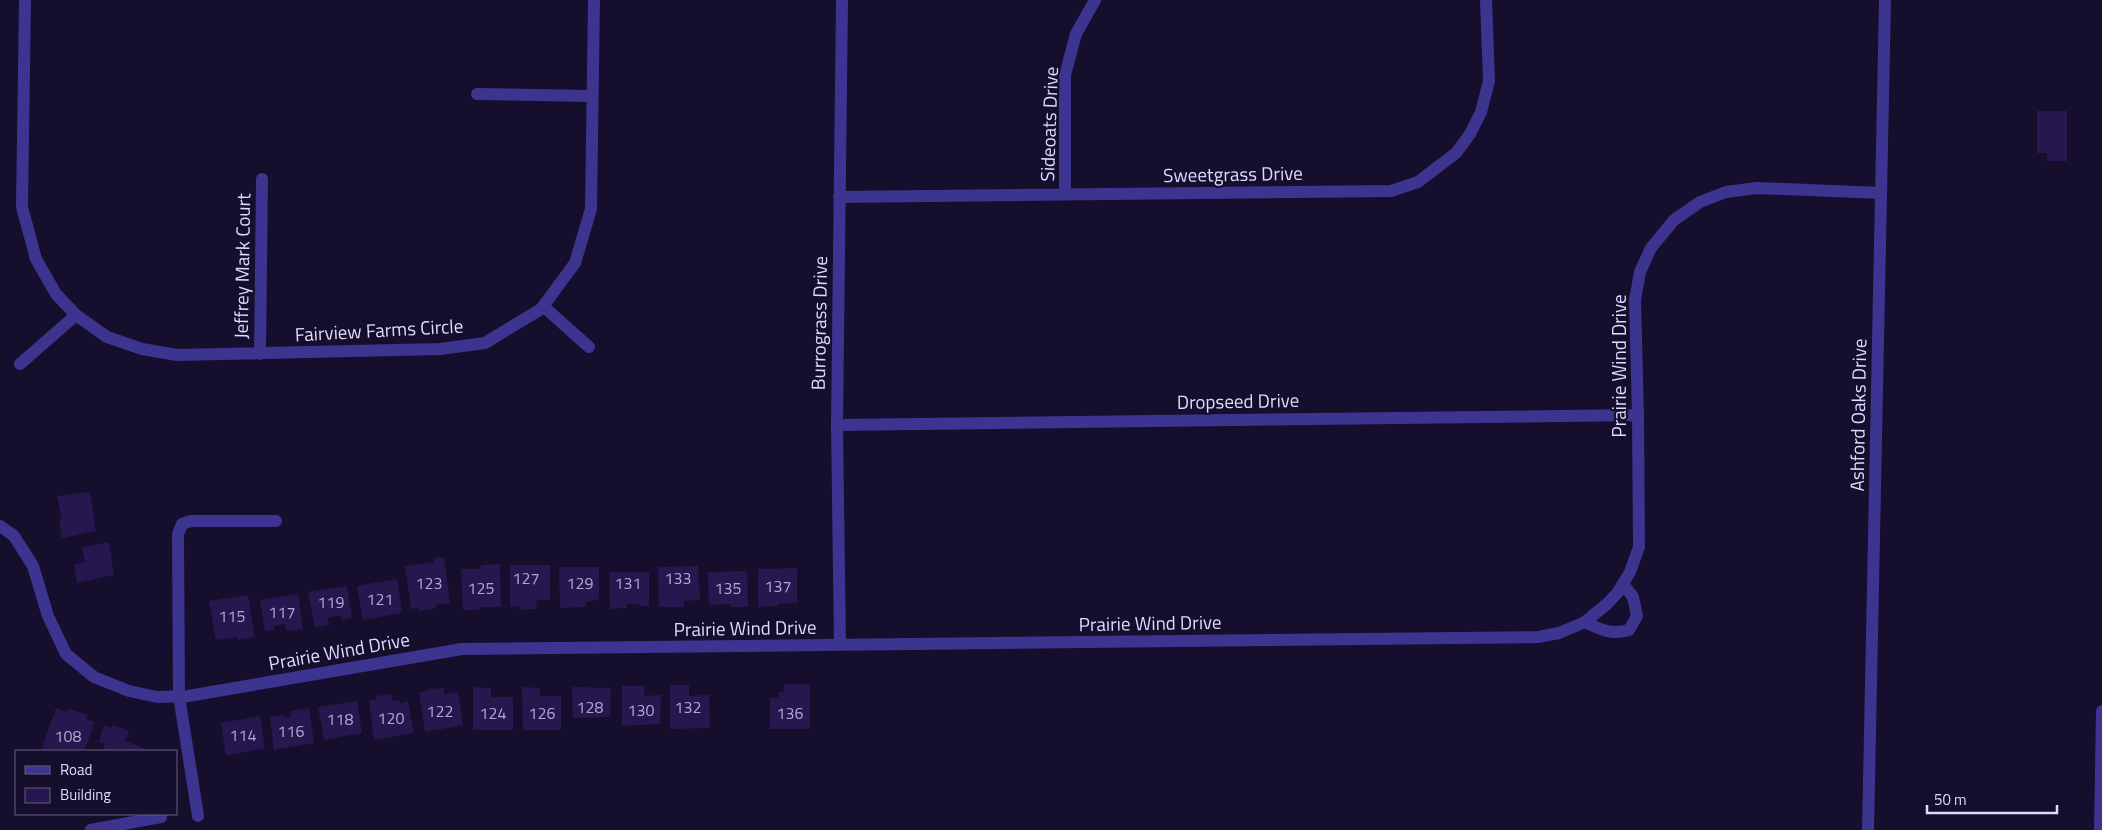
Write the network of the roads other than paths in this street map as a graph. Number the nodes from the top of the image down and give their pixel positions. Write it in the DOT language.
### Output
graph roads {
  1 [pos="25,0"];
  2 [pos="594,0"];
  3 [pos="842,0"];
  4 [pos="1094,0"];
  5 [pos="1486,0"];
  6 [pos="1885,0"];
  7 [pos="477,94"];
  8 [pos="592,96"];
  9 [pos="262,179"];
  10 [pos="1881,193"];
  11 [pos="1065,194"];
  12 [pos="839,197"];
  13 [pos="543,306"];
  14 [pos="76,315"];
  15 [pos="589,346"];
  16 [pos="260,354"];
  17 [pos="20,364"];
  18 [pos="1638,415"];
  19 [pos="837,424"];
  20 [pos="276,522"];
  21 [pos="0,526"];
  22 [pos="1623,584"];
  23 [pos="1585,622"];
  24 [pos="840,645"];
  25 [pos="179,696"];
  26 [pos="2102,711"];
  27 [pos="198,816"];
  28 [pos="161,817"];
  29 [pos="91,830"];
  30 [pos="1868,830"];
  31 [pos="2100,830"];
  1 -- 14 [label="street, Fairview Farms Circle"];
  2 -- 8 [label="street, Fairview Farms Circle"];
  3 -- 12 [label="street, Burrograss Drive"];
  4 -- 11 [label="street, Sideoats Drive"];
  5 -- 11 [label="street, Sweetgrass Drive"];
  6 -- 10 [label="street, Ashford Oaks Drive"];
  7 -- 8 [label="street"];
  8 -- 13 [label="street, Fairview Farms Circle"];
  9 -- 16 [label="street, Jeffrey Mark Court"];
  10 -- 18 [label="street, Prairie Wind Drive"];
  10 -- 30 [label="street, Ashford Oaks Drive"];
  11 -- 12 [label="street, Sweetgrass Drive"];
  12 -- 19 [label="street, Burrograss Drive"];
  13 -- 15 [label="street"];
  13 -- 16 [label="street, Fairview Farms Circle"];
  14 -- 16 [label="street, Fairview Farms Circle"];
  14 -- 17 [label="street"];
  18 -- 19 [label="street, Dropseed Drive"];
  18 -- 22 [label="street, Prairie Wind Drive"];
  19 -- 24 [label="street, Burrograss Drive"];
  20 -- 25 [label="street"];
  21 -- 25 [label="street, Prairie Wind Drive"];
  22 -- 23 [label="street, Prairie Wind Drive"];
  22 -- 23 [label="street"];
  23 -- 24 [label="street, Prairie Wind Drive"];
  24 -- 25 [label="street, Prairie Wind Drive"];
  25 -- 27 [label="street"];
  26 -- 31 [label="street"];
  28 -- 29 [label="street"];
}
